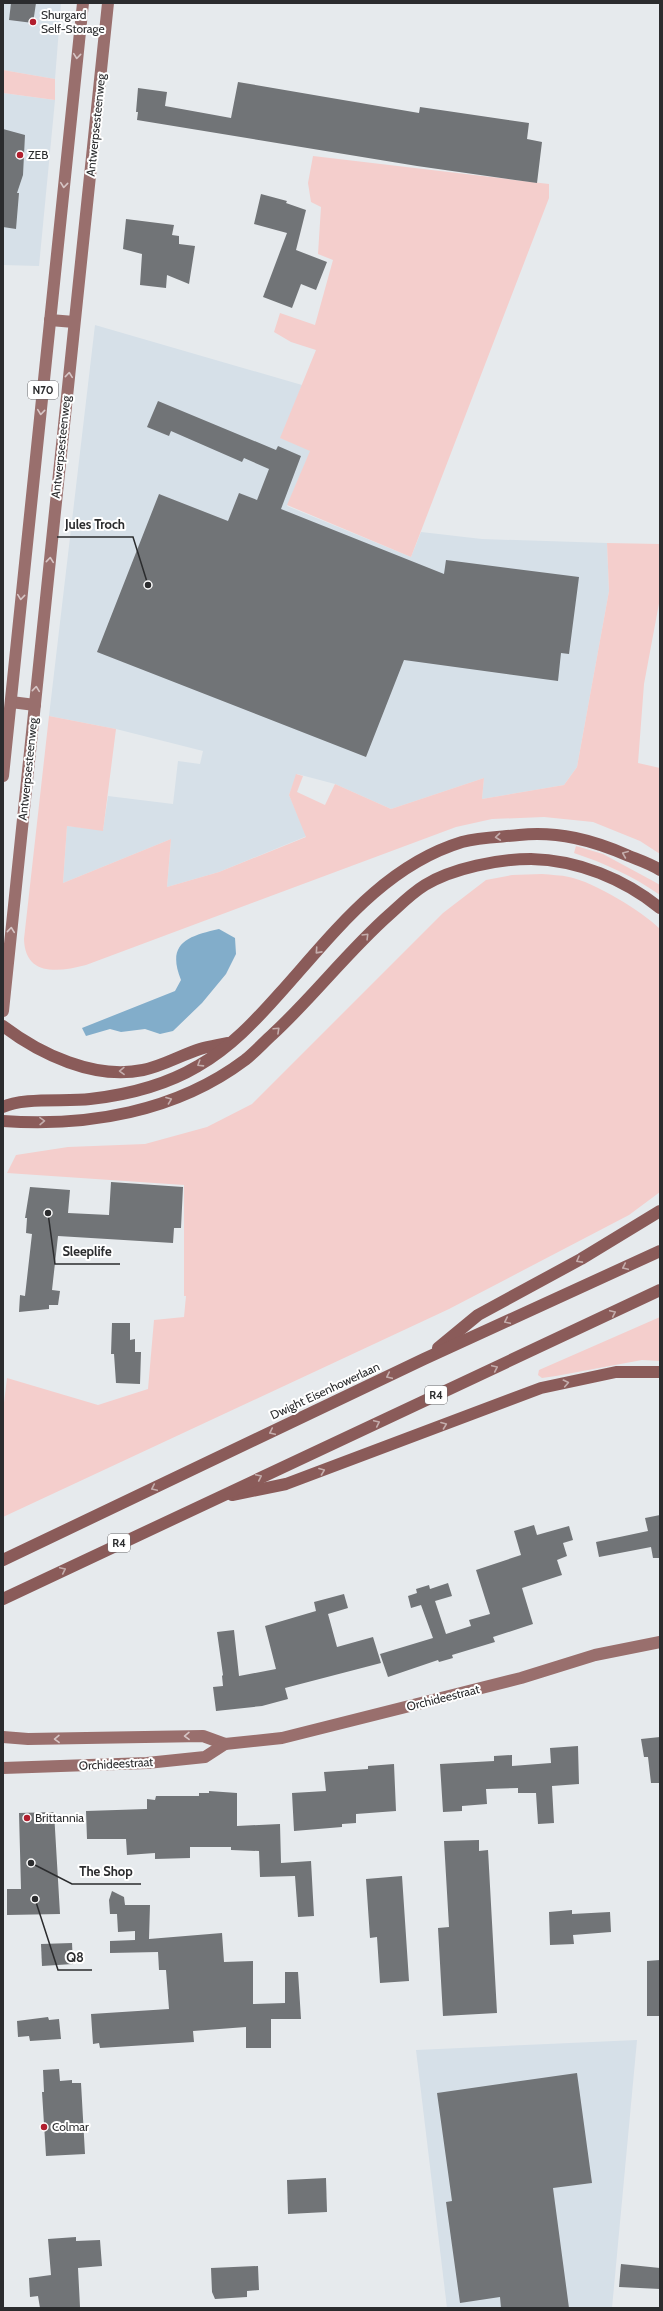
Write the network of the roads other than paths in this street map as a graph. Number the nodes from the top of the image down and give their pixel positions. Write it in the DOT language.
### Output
graph roads {
  1 [pos="83,3"];
  2 [pos="108,3"];
  3 [pos="50,320"];
  4 [pos="74,322"];
  5 [pos="11,702"];
  6 [pos="35,706"];
  7 [pos="3,776"];
  8 [pos="660,870"];
  9 [pos="660,908"];
  10 [pos="3,1011"];
  11 [pos="3,1026"];
  12 [pos="232,1042"];
  13 [pos="3,1107"];
  14 [pos="3,1121"];
  15 [pos="660,1211"];
  16 [pos="660,1251"];
  17 [pos="660,1290"];
  18 [pos="424,1359"];
  19 [pos="660,1372"];
  20 [pos="211,1500"];
  21 [pos="3,1560"];
  22 [pos="3,1599"];
  23 [pos="660,1642"];
  24 [pos="3,1737"];
  25 [pos="224,1744"];
  26 [pos="3,1768"];
  1 -- 3 [label="main road, Antwerpsesteenweg / N70, one-way"];
  2 -- 4 [label="main road, Antwerpsesteenweg / N70"];
  3 -- 4 [label="main road"];
  3 -- 5 [label="main road, Antwerpsesteenweg / N70, one-way"];
  6 -- 4 [label="main road, Antwerpsesteenweg / N70, one-way"];
  5 -- 6 [label="main road"];
  5 -- 7 [label="main road, Antwerpsesteenweg / N70"];
  10 -- 6 [label="main road, Antwerpsesteenweg / N70, one-way"];
  8 -- 12 [label="highway, one-way"];
  14 -- 9 [label="highway, one-way"];
  12 -- 11 [label="highway, one-way"];
  12 -- 13 [label="highway, one-way"];
  15 -- 18 [label="highway, one-way"];
  16 -- 18 [label="highway, Dwight Eisenhowerlaan, one-way"];
  20 -- 17 [label="highway, R4, one-way"];
  18 -- 21 [label="highway, Dwight Eisenhowerlaan, one-way"];
  20 -- 19 [label="highway, one-way"];
  22 -- 20 [label="highway, R4, one-way"];
  23 -- 25 [label="main road, Orchideestraat"];
  25 -- 24 [label="main road, Orchideestraat, one-way"];
  25 -- 26 [label="main road, Orchideestraat"];
}
